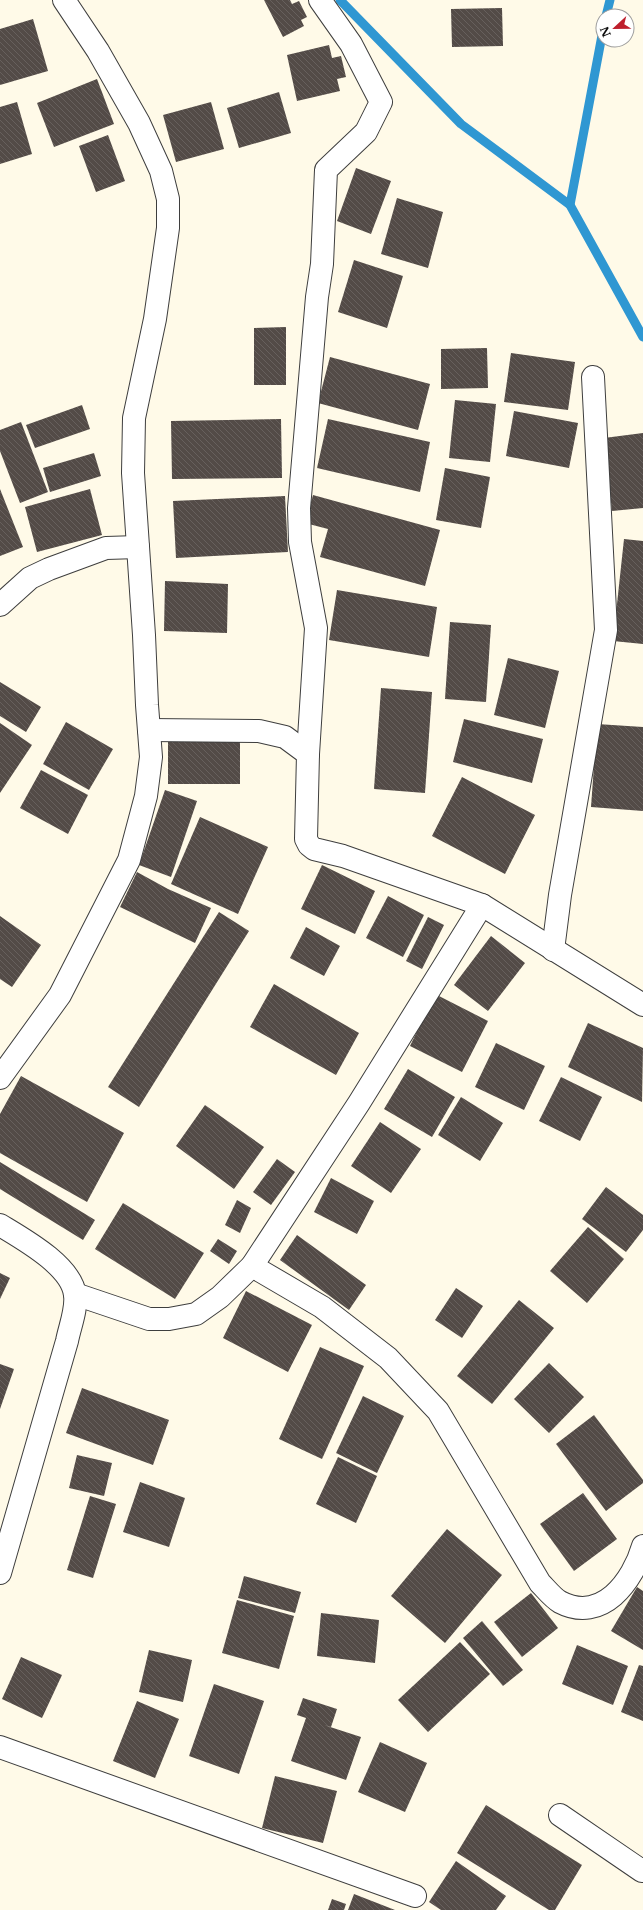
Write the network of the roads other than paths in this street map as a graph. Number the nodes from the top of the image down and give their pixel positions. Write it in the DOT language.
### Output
graph roads {
  1 [pos="64,0"];
  2 [pos="320,0"];
  3 [pos="593,377"];
  4 [pos="138,547"];
  5 [pos="0,605"];
  6 [pos="149,730"];
  7 [pos="308,754"];
  8 [pos="482,905"];
  9 [pos="553,950"];
  10 [pos="643,1005"];
  11 [pos="0,1078"];
  12 [pos="0,1225"];
  13 [pos="252,1266"];
  14 [pos="75,1294"];
  15 [pos="641,1557"];
  16 [pos="0,1573"];
  17 [pos="0,1747"];
  18 [pos="560,1815"];
  19 [pos="643,1868"];
  20 [pos="415,1896"];
  1 -- 4 [label="street"];
  2 -- 7 [label="street"];
  3 -- 9 [label="street"];
  4 -- 5 [label="street"];
  4 -- 6 [label="street"];
  6 -- 7 [label="street"];
  6 -- 11 [label="street"];
  7 -- 8 [label="street"];
  8 -- 9 [label="street"];
  8 -- 13 [label="street"];
  9 -- 10 [label="street"];
  12 -- 14 [label="street"];
  13 -- 14 [label="street"];
  13 -- 15 [label="street"];
  14 -- 16 [label="street"];
  17 -- 20 [label="street"];
  18 -- 19 [label="street"];
}
